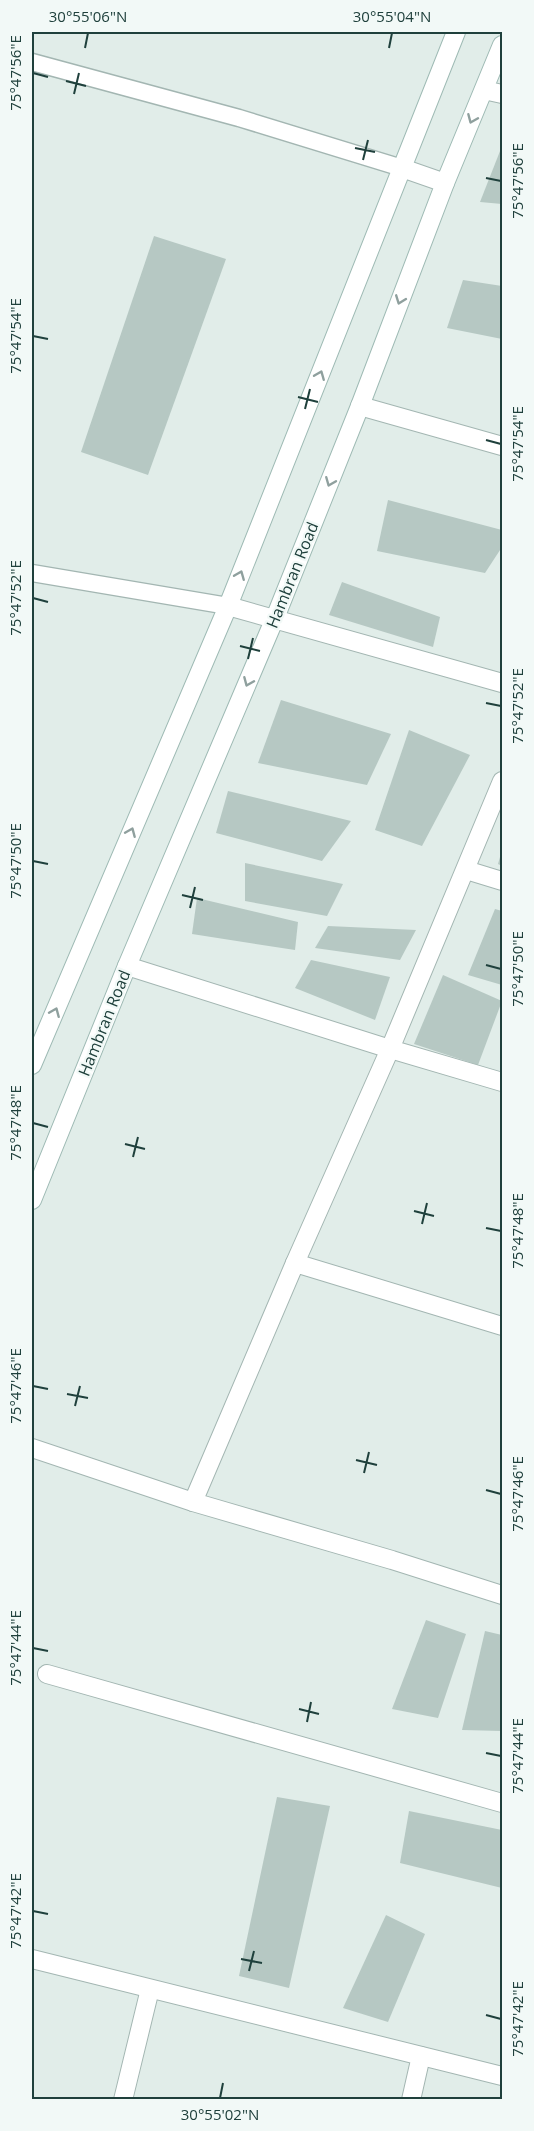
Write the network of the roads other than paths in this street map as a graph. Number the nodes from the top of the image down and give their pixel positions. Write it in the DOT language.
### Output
graph roads {
  1 [pos="456,32"];
  2 [pos="502,45"];
  3 [pos="32,62"];
  4 [pos="484,90"];
  5 [pos="502,94"];
  6 [pos="402,168"];
  7 [pos="445,183"];
  8 [pos="360,406"];
  9 [pos="502,446"];
  10 [pos="32,573"];
  11 [pos="228,606"];
  12 [pos="275,618"];
  13 [pos="502,683"];
  14 [pos="502,781"];
  15 [pos="466,870"];
  16 [pos="502,881"];
  17 [pos="127,966"];
  18 [pos="390,1049"];
  19 [pos="32,1065"];
  20 [pos="502,1082"];
  21 [pos="32,1200"];
  22 [pos="295,1263"];
  23 [pos="502,1326"];
  24 [pos="32,1448"];
  25 [pos="193,1502"];
  26 [pos="502,1595"];
  27 [pos="47,1674"];
  28 [pos="502,1803"];
  29 [pos="32,1959"];
  30 [pos="150,1989"];
  31 [pos="421,2056"];
  32 [pos="502,2076"];
  33 [pos="123,2100"];
  34 [pos="411,2100"];
  1 -- 6 [label="street"];
  2 -- 4 [label="street, Hambran Road"];
  3 -- 6 [label="lane"];
  4 -- 5 [label="street"];
  4 -- 7 [label="street, Hambran Road, one-way"];
  6 -- 7 [label="street"];
  11 -- 6 [label="street, one-way"];
  7 -- 8 [label="street, Hambran Road, one-way"];
  8 -- 9 [label="street"];
  8 -- 12 [label="street, Hambran Road, one-way"];
  10 -- 11 [label="lane"];
  11 -- 12 [label="street"];
  19 -- 11 [label="street, one-way"];
  12 -- 13 [label="street"];
  12 -- 17 [label="street, Hambran Road, one-way"];
  14 -- 15 [label="street"];
  15 -- 16 [label="street"];
  15 -- 18 [label="street"];
  17 -- 18 [label="street"];
  17 -- 21 [label="street, Hambran Road"];
  18 -- 20 [label="street"];
  18 -- 22 [label="street"];
  22 -- 23 [label="street"];
  22 -- 25 [label="street"];
  24 -- 25 [label="street"];
  25 -- 26 [label="street"];
  27 -- 28 [label="street"];
  29 -- 30 [label="street"];
  30 -- 31 [label="street"];
  30 -- 33 [label="street"];
  31 -- 32 [label="street"];
  31 -- 34 [label="street"];
}
